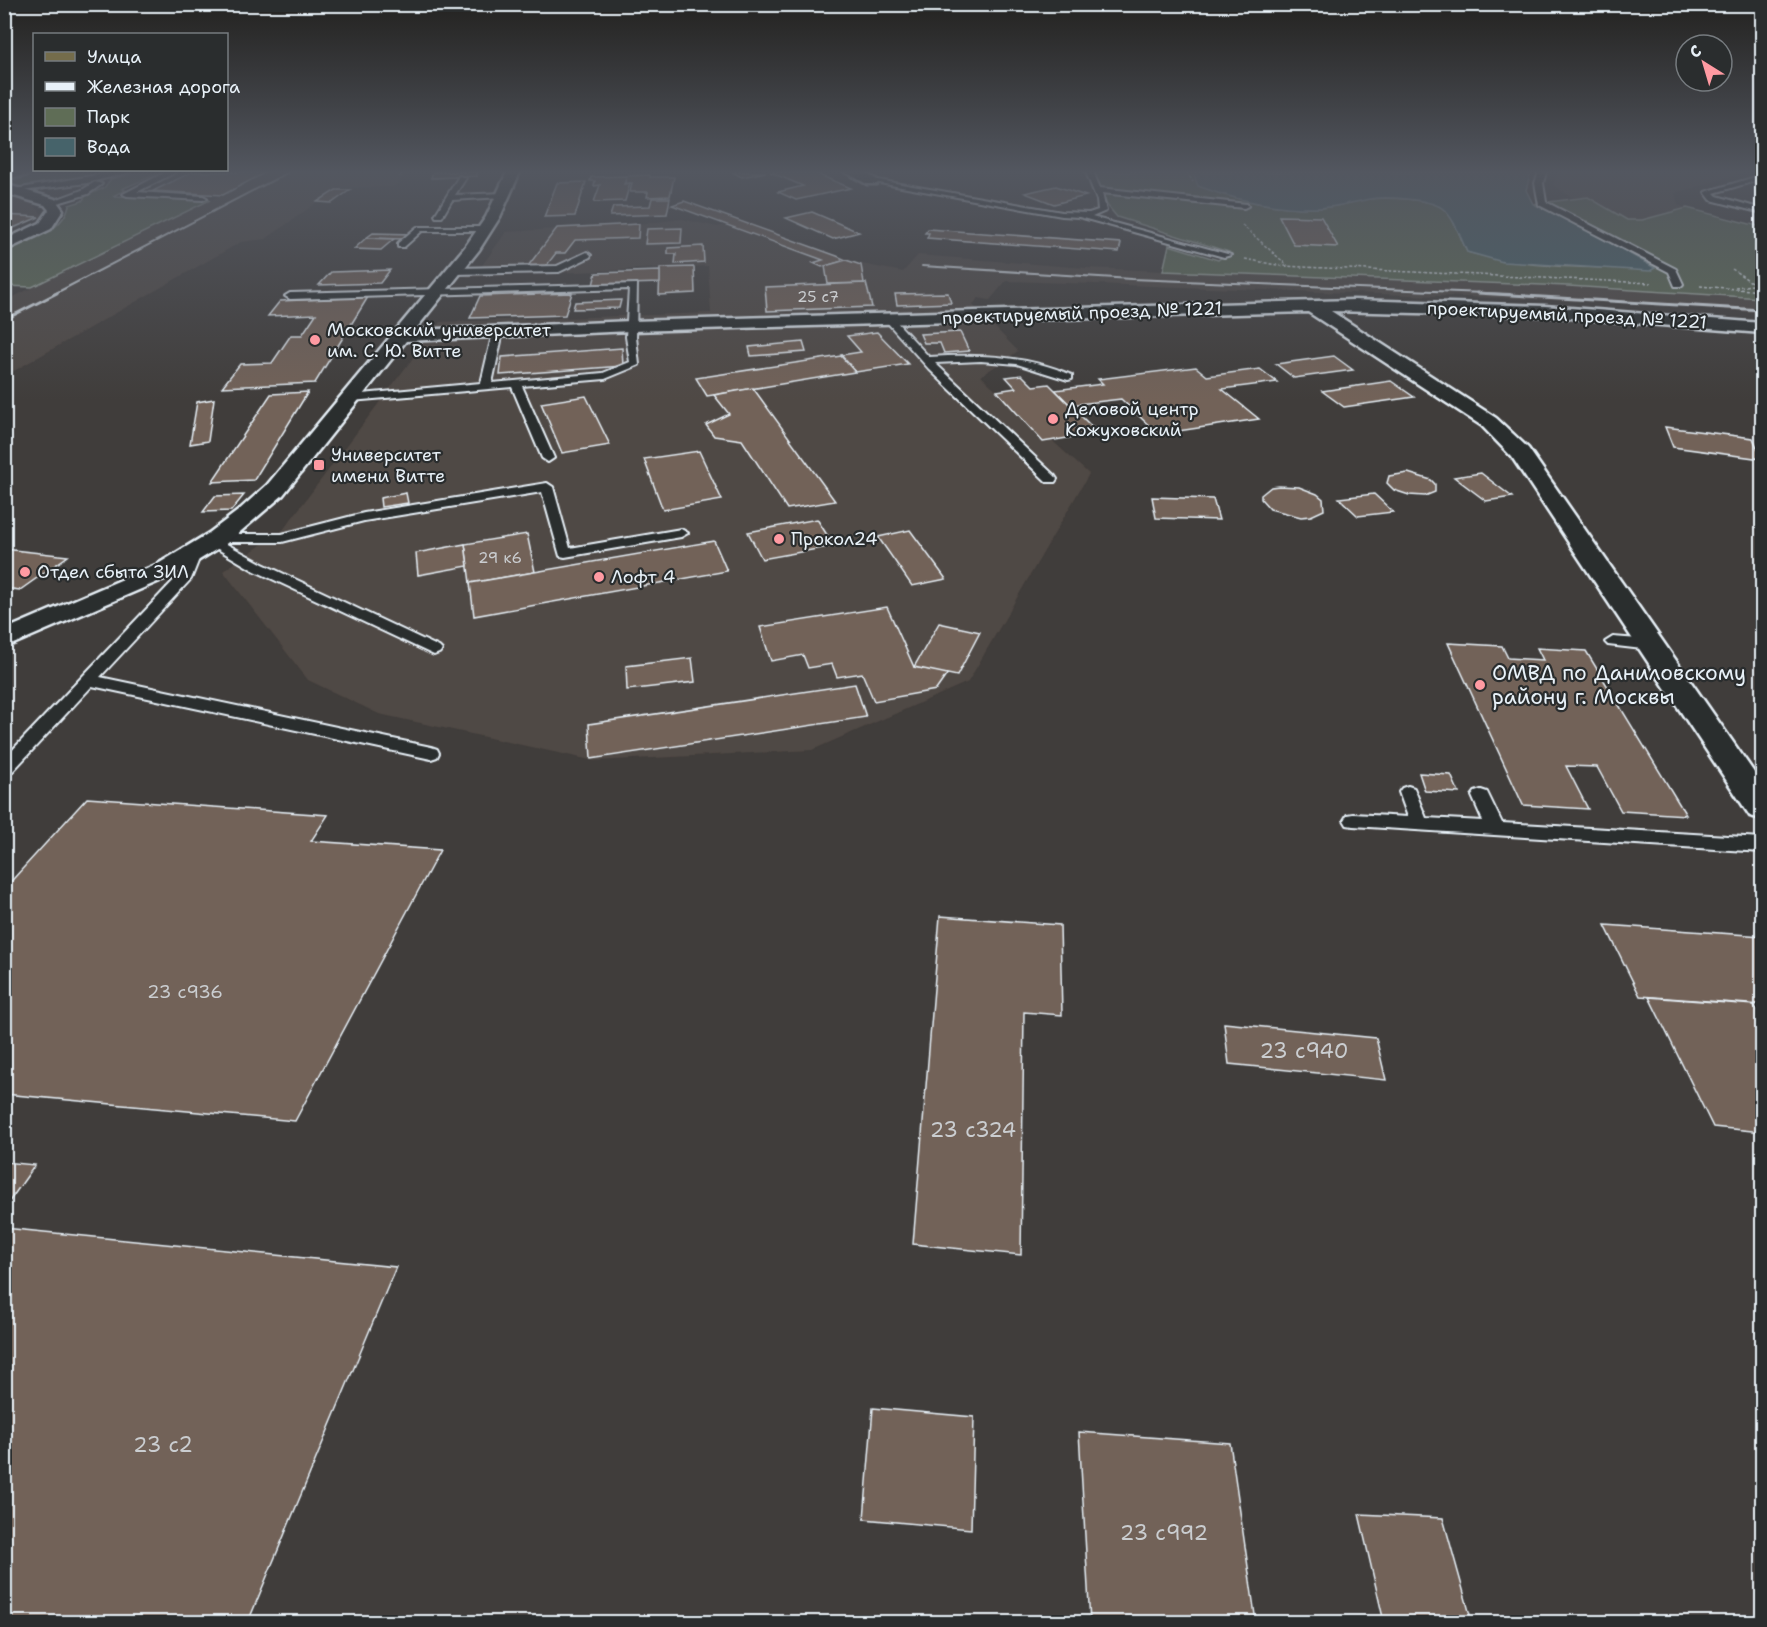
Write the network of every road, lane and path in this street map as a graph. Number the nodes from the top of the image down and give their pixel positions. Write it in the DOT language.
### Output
graph roads {
  1 [pos="472,248"];
  2 [pos="1200,248"];
  3 [pos="1267,248"];
  4 [pos="1630,248"];
  5 [pos="587,255"];
  6 [pos="1227,255"];
  7 [pos="1288,266"];
  8 [pos="1732,269"];
  9 [pos="454,271"];
  10 [pos="1678,284"];
  11 [pos="1762,284"];
  12 [pos="1755,285"];
  13 [pos="1723,288"];
  14 [pos="1762,291"];
  15 [pos="436,293"];
  16 [pos="290,296"];
  17 [pos="1311,306"];
  18 [pos="889,319"];
  19 [pos="632,326"];
  20 [pos="1762,328"];
  21 [pos="498,332"];
  22 [pos="400,336"];
  23 [pos="927,360"];
  24 [pos="1068,377"];
  25 [pos="516,384"];
  26 [pos="486,386"];
  27 [pos="351,398"];
  28 [pos="548,458"];
  29 [pos="1051,479"];
  30 [pos="681,533"];
  31 [pos="208,545"];
  32 [pos="4,640"];
  33 [pos="1613,642"];
  34 [pos="1651,645"];
  35 [pos="434,650"];
  36 [pos="89,680"];
  37 [pos="430,753"];
  38 [pos="4,770"];
  39 [pos="1408,792"];
  40 [pos="1481,796"];
  41 [pos="1762,808"];
  42 [pos="1353,820"];
  43 [pos="1419,824"];
  44 [pos="1496,829"];
  45 [pos="1762,845"];
  1 -- 9 [label="street"];
  2 -- 6 [label="lane"];
  3 -- 7 [label="path"];
  4 -- 10 [label="lane"];
  5 -- 9 [label="lane"];
  6 -- 7 [label="path"];
  7 -- 10 [label="path"];
  8 -- 12 [label="path"];
  9 -- 15 [label="street"];
  10 -- 13 [label="path"];
  11 -- 12 [label="path"];
  12 -- 13 [label="path"];
  13 -- 14 [label="path"];
  15 -- 16 [label="lane"];
  15 -- 19 [label="lane"];
  15 -- 22 [label="street"];
  17 -- 18 [label="street, проектируемый проезд № 1221"];
  17 -- 20 [label="street, проектируемый проезд № 1221"];
  17 -- 34 [label="street"];
  18 -- 19 [label="street, проектируемый проезд № 1221"];
  18 -- 23 [label="lane"];
  19 -- 21 [label="street, проектируемый проезд № 1221"];
  19 -- 25 [label="lane"];
  21 -- 22 [label="street, проектируемый проезд № 1221"];
  21 -- 26 [label="lane"];
  22 -- 27 [label="street"];
  23 -- 24 [label="lane"];
  23 -- 29 [label="lane"];
  25 -- 26 [label="lane"];
  25 -- 28 [label="lane"];
  26 -- 27 [label="lane"];
  27 -- 31 [label="street"];
  30 -- 31 [label="lane"];
  31 -- 32 [label="street"];
  31 -- 35 [label="lane"];
  31 -- 36 [label="lane"];
  33 -- 34 [label="lane"];
  34 -- 41 [label="street"];
  36 -- 37 [label="lane"];
  36 -- 38 [label="lane"];
  39 -- 43 [label="lane"];
  40 -- 44 [label="lane"];
  42 -- 43 [label="lane"];
  43 -- 44 [label="lane"];
  44 -- 45 [label="lane"];
}
